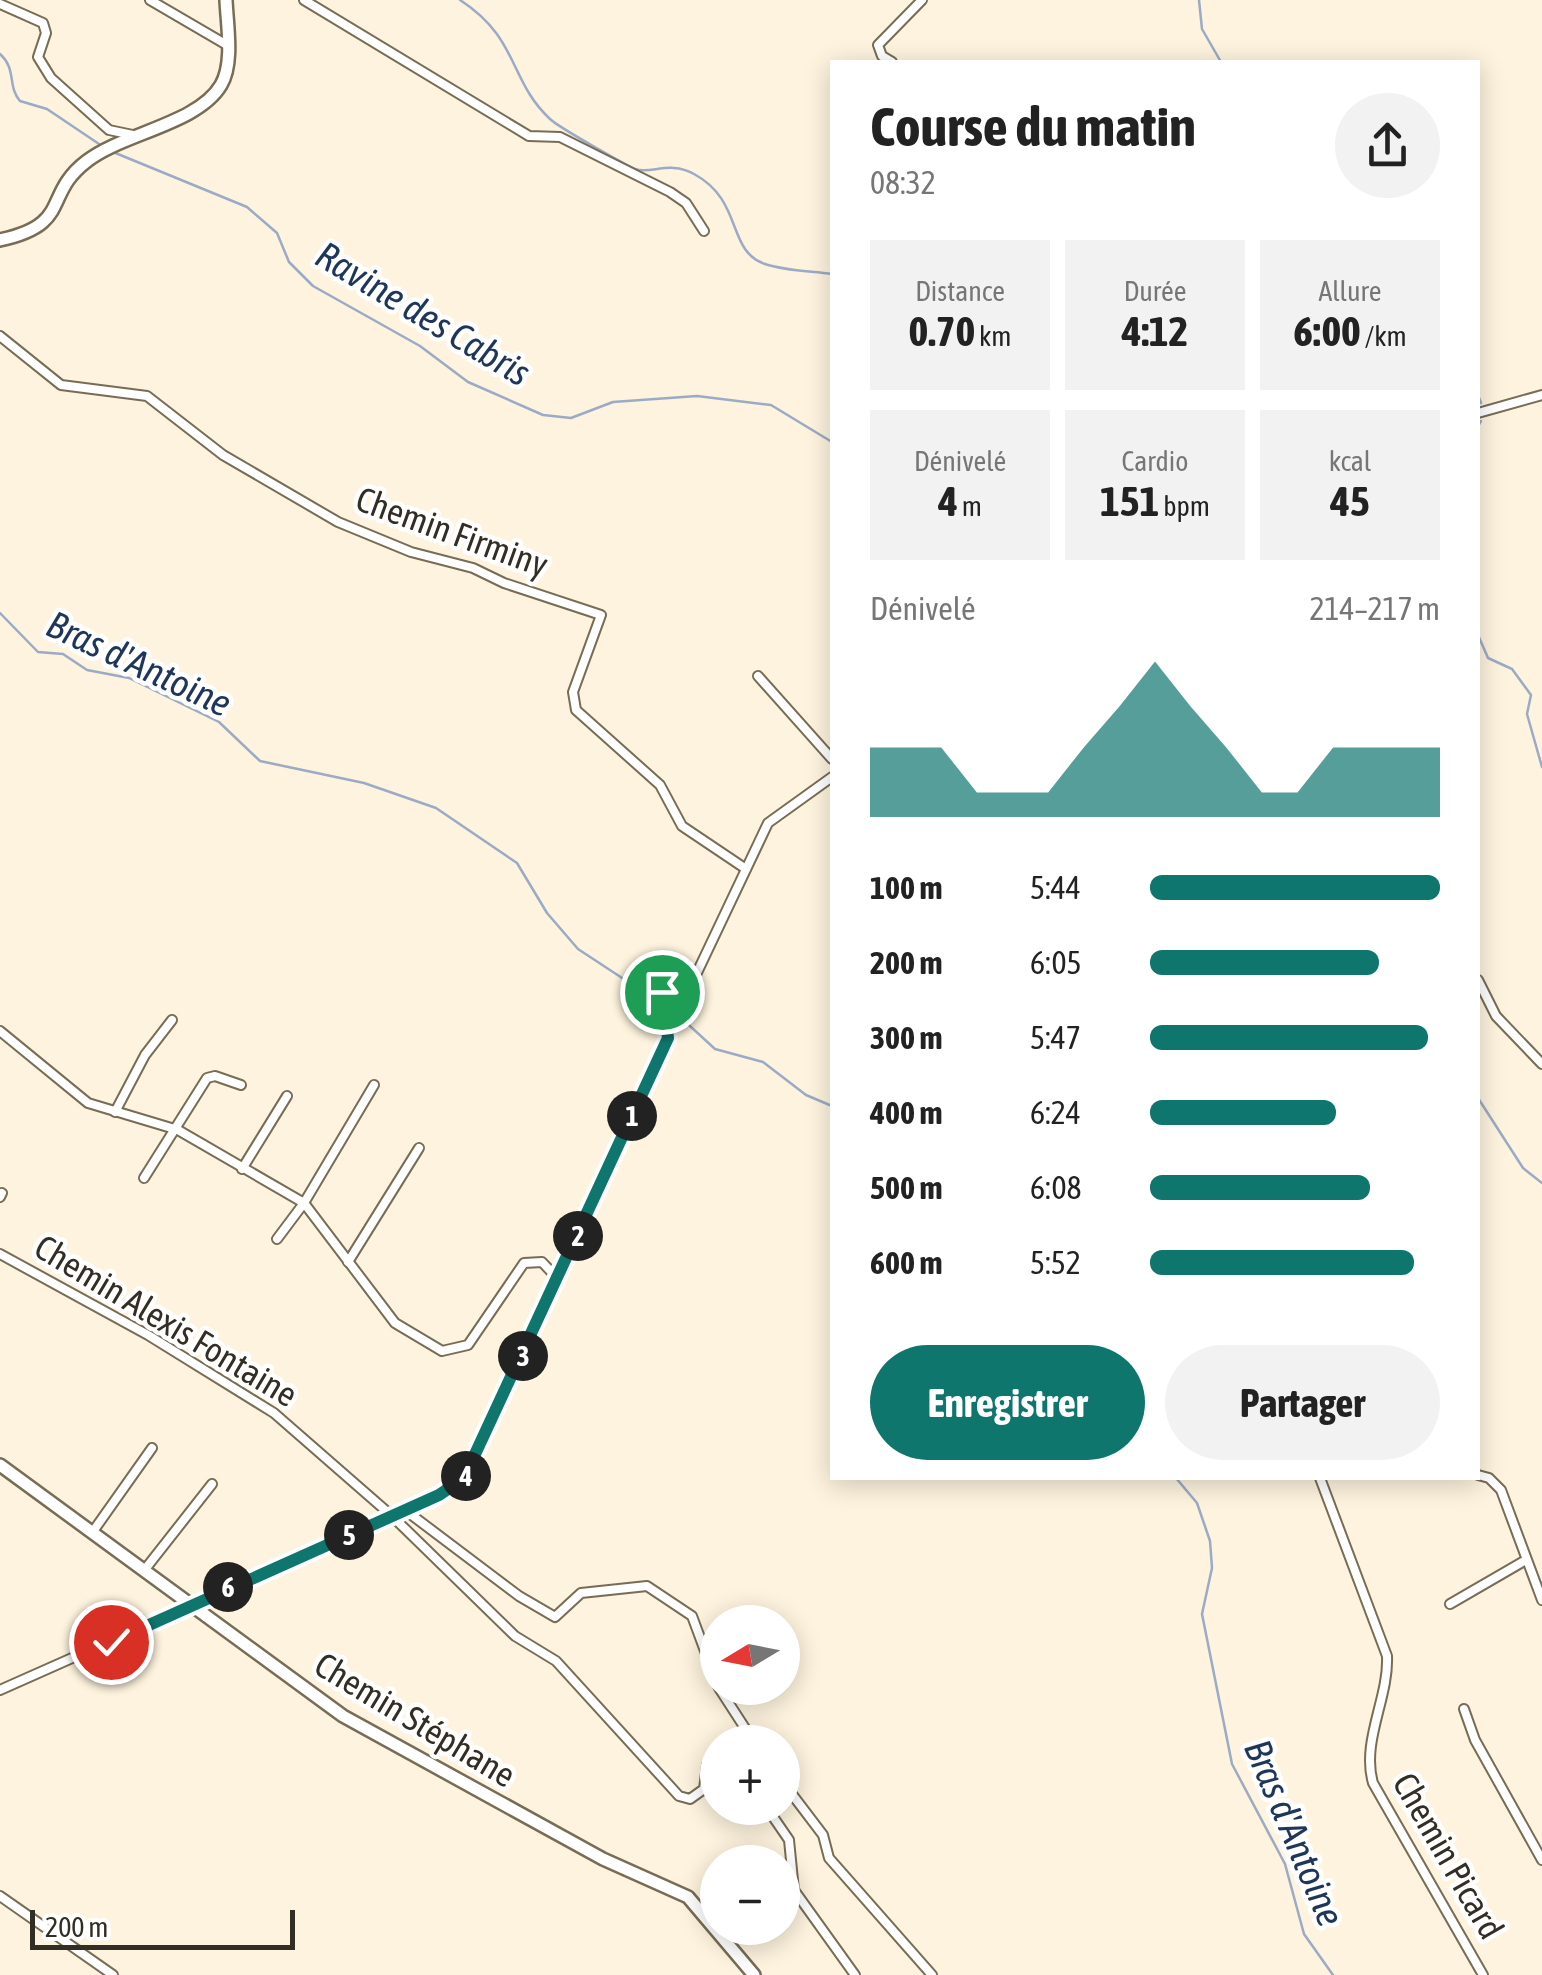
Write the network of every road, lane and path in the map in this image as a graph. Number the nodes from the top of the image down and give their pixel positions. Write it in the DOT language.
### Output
graph roads {
  1 [pos="150,0"];
  2 [pos="226,0"];
  3 [pos="304,0"];
  4 [pos="922,0"];
  5 [pos="0,4"];
  6 [pos="227,44"];
  7 [pos="889,60"];
  8 [pos="128,137"];
  9 [pos="704,231"];
  10 [pos="0,240"];
  11 [pos="0,336"];
  12 [pos="1542,395"];
  13 [pos="1480,412"];
  14 [pos="758,676"];
  15 [pos="830,757"];
  16 [pos="830,778"];
  17 [pos="746,869"];
  18 [pos="1480,984"];
  19 [pos="172,1020"];
  20 [pos="0,1030"];
  21 [pos="1542,1064"];
  22 [pos="374,1084"];
  23 [pos="241,1085"];
  24 [pos="288,1096"];
  25 [pos="115,1112"];
  26 [pos="178,1130"];
  27 [pos="419,1148"];
  28 [pos="242,1168"];
  29 [pos="144,1178"];
  30 [pos="304,1203"];
  31 [pos="277,1239"];
  32 [pos="0,1254"];
  33 [pos="348,1262"];
  34 [pos="558,1280"];
  35 [pos="152,1448"];
  36 [pos="0,1465"];
  37 [pos="1480,1476"];
  38 [pos="1321,1480"];
  39 [pos="212,1484"];
  40 [pos="404,1510"];
  41 [pos="392,1516"];
  42 [pos="94,1530"];
  43 [pos="1526,1560"];
  44 [pos="146,1568"];
  45 [pos="1542,1600"];
  46 [pos="195,1604"];
  47 [pos="1450,1604"];
  48 [pos="700,1638"];
  49 [pos="0,1690"];
  50 [pos="1464,1709"];
  51 [pos="700,1792"];
  52 [pos="800,1805"];
  53 [pos="779,1825"];
  54 [pos="1542,1860"];
  55 [pos="0,1896"];
  56 [pos="113,1975"];
  57 [pos="754,1975"];
  58 [pos="855,1975"];
  59 [pos="932,1975"];
  60 [pos="1483,1975"];
  1 -- 6 [label="street"];
  2 -- 6 [label="main road"];
  3 -- 9 [label="street"];
  4 -- 7 [label="street"];
  5 -- 8 [label="street"];
  6 -- 8 [label="main road"];
  8 -- 10 [label="main road"];
  11 -- 17 [label="street, Chemin Firminy"];
  12 -- 13 [label="street"];
  14 -- 15 [label="street"];
  16 -- 17 [label="street"];
  17 -- 34 [label="street"];
  18 -- 21 [label="street"];
  19 -- 25 [label="street"];
  20 -- 25 [label="street"];
  22 -- 30 [label="street"];
  23 -- 26 [label="street"];
  24 -- 28 [label="street"];
  25 -- 26 [label="street"];
  26 -- 28 [label="street"];
  26 -- 29 [label="street"];
  27 -- 33 [label="street"];
  28 -- 30 [label="street"];
  30 -- 31 [label="street"];
  30 -- 33 [label="street"];
  32 -- 41 [label="street, Chemin Alexis Fontaine"];
  33 -- 34 [label="street"];
  34 -- 40 [label="street"];
  35 -- 42 [label="street"];
  36 -- 42 [label="main road, Chemin Stéphane"];
  37 -- 43 [label="street"];
  38 -- 60 [label="street, Chemin Picard"];
  39 -- 44 [label="street"];
  40 -- 41 [label="street"];
  40 -- 48 [label="street"];
  41 -- 46 [label="street"];
  41 -- 51 [label="street, Chemin Alexis Fontaine"];
  42 -- 44 [label="main road, Chemin Stéphane"];
  43 -- 45 [label="street"];
  43 -- 47 [label="street"];
  44 -- 46 [label="main road, Chemin Stéphane"];
  46 -- 49 [label="street"];
  46 -- 57 [label="main road, Chemin Stéphane"];
  50 -- 54 [label="street"];
  52 -- 59 [label="street"];
  53 -- 58 [label="street"];
  55 -- 56 [label="street"];
}
